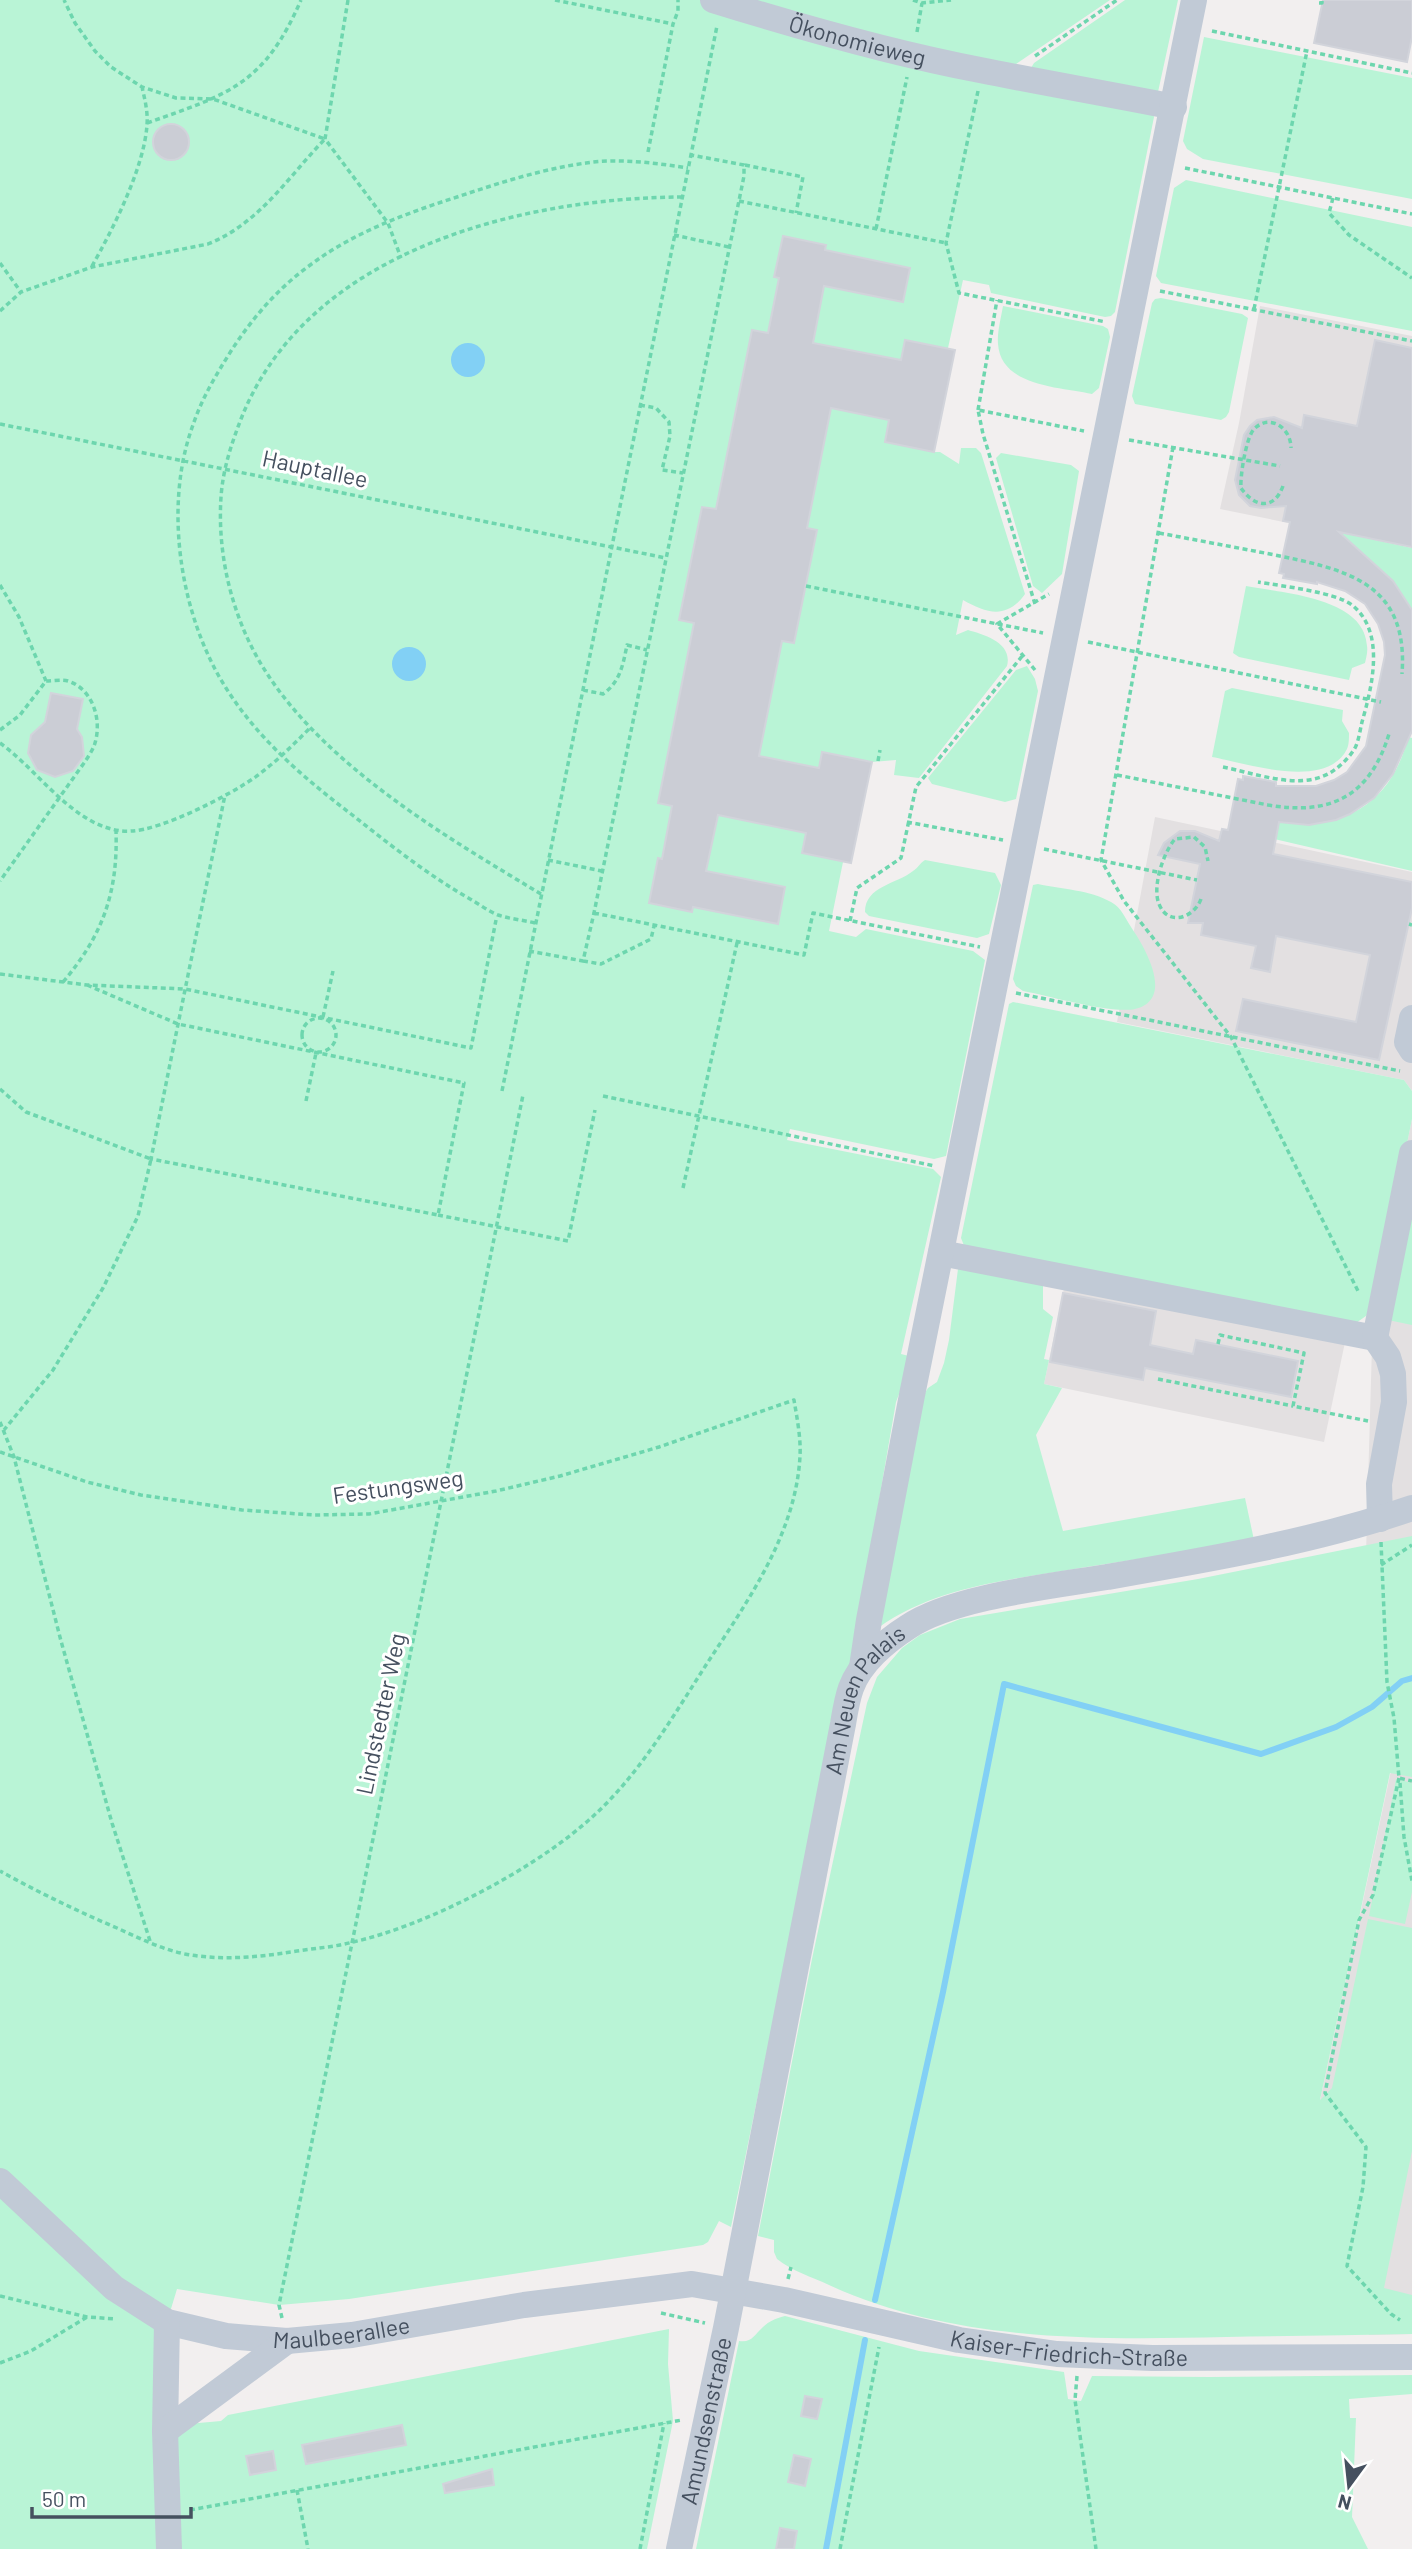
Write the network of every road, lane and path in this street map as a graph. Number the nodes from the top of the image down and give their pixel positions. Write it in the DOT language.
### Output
graph roads {
  1 [pos="64,0"];
  2 [pos="301,0"];
  3 [pos="348,0"];
  4 [pos="555,0"];
  5 [pos="678,0"];
  6 [pos="913,0"];
  7 [pos="951,0"];
  8 [pos="1117,0"];
  9 [pos="1194,0"];
  10 [pos="922,3"];
  11 [pos="732,5"];
  12 [pos="673,24"];
  13 [pos="1189,27"];
  14 [pos="1307,51"];
  15 [pos="912,55"];
  16 [pos="999,73"];
  17 [pos="1412,73"];
  18 [pos="142,87"];
  19 [pos="213,99"];
  20 [pos="1174,107"];
  21 [pos="147,123"];
  22 [pos="326,139"];
  23 [pos="648,152"];
  24 [pos="691,155"];
  25 [pos="1162,163"];
  26 [pos="744,165"];
  27 [pos="688,168"];
  28 [pos="1279,187"];
  29 [pos="682,197"];
  30 [pos="1332,198"];
  31 [pos="738,201"];
  32 [pos="796,213"];
  33 [pos="1412,214"];
  34 [pos="388,223"];
  35 [pos="876,229"];
  36 [pos="674,235"];
  37 [pos="946,243"];
  38 [pos="729,247"];
  39 [pos="401,258"];
  40 [pos="0,263"];
  41 [pos="92,267"];
  42 [pos="1412,278"];
  43 [pos="1137,286"];
  44 [pos="21,292"];
  45 [pos="997,300"];
  46 [pos="1254,310"];
  47 [pos="0,311"];
  48 [pos="1129,327"];
  49 [pos="1412,341"];
  50 [pos="640,405"];
  51 [pos="978,410"];
  52 [pos="0,424"];
  53 [pos="984,434"];
  54 [pos="1173,447"];
  55 [pos="1291,448"];
  56 [pos="1227,456"];
  57 [pos="1245,459"];
  58 [pos="183,460"];
  59 [pos="1280,466"];
  60 [pos="225,468"];
  61 [pos="683,473"];
  62 [pos="1283,486"];
  63 [pos="1159,533"];
  64 [pos="611,547"];
  65 [pos="666,558"];
  66 [pos="1077,576"];
  67 [pos="1258,582"];
  68 [pos="0,585"];
  69 [pos="806,586"];
  70 [pos="1035,604"];
  71 [pos="998,624"];
  72 [pos="1064,637"];
  73 [pos="647,650"];
  74 [pos="1138,652"];
  75 [pos="1023,655"];
  76 [pos="1402,674"];
  77 [pos="46,681"];
  78 [pos="583,690"];
  79 [pos="1053,693"];
  80 [pos="1369,699"];
  81 [pos="1381,702"];
  82 [pos="310,728"];
  83 [pos="0,730"];
  84 [pos="1389,734"];
  85 [pos="0,743"];
  86 [pos="880,750"];
  87 [pos="281,757"];
  88 [pos="878,761"];
  89 [pos="1223,767"];
  90 [pos="1116,775"];
  91 [pos="225,795"];
  92 [pos="60,798"];
  93 [pos="907,822"];
  94 [pos="116,831"];
  95 [pos="1023,844"];
  96 [pos="548,860"];
  97 [pos="1101,860"];
  98 [pos="1208,861"];
  99 [pos="602,871"];
  100 [pos="1160,873"];
  101 [pos="1197,880"];
  102 [pos="0,881"];
  103 [pos="541,894"];
  104 [pos="1200,899"];
  105 [pos="594,913"];
  106 [pos="496,920"];
  107 [pos="849,921"];
  108 [pos="535,923"];
  109 [pos="654,926"];
  110 [pos="737,943"];
  111 [pos="528,951"];
  112 [pos="1001,952"];
  113 [pos="583,961"];
  114 [pos="333,971"];
  115 [pos="0,974"];
  116 [pos="63,982"];
  117 [pos="86,985"];
  118 [pos="185,989"];
  119 [pos="994,989"];
  120 [pos="323,1017"];
  121 [pos="1412,1018"];
  122 [pos="178,1024"];
  123 [pos="1231,1037"];
  124 [pos="1412,1050"];
  125 [pos="316,1052"];
  126 [pos="1412,1073"];
  127 [pos="0,1088"];
  128 [pos="502,1091"];
  129 [pos="523,1095"];
  130 [pos="603,1096"];
  131 [pos="306,1101"];
  132 [pos="595,1110"];
  133 [pos="698,1116"];
  134 [pos="1412,1153"];
  135 [pos="151,1159"];
  136 [pos="957,1171"];
  137 [pos="683,1188"];
  138 [pos="438,1215"];
  139 [pos="496,1227"];
  140 [pos="941,1253"];
  141 [pos="1359,1294"];
  142 [pos="1375,1338"];
  143 [pos="1218,1344"];
  144 [pos="1158,1379"];
  145 [pos="1293,1406"];
  146 [pos="0,1422"];
  147 [pos="1390,1425"];
  148 [pos="4,1430"];
  149 [pos="0,1452"];
  150 [pos="14,1457"];
  151 [pos="442,1501"];
  152 [pos="1412,1508"];
  153 [pos="1380,1519"];
  154 [pos="1412,1545"];
  155 [pos="1381,1565"];
  156 [pos="862,1667"];
  157 [pos="1399,1778"];
  158 [pos="1412,1781"];
  159 [pos="0,1871"];
  160 [pos="1412,1881"];
  161 [pos="352,1943"];
  162 [pos="151,1944"];
  163 [pos="0,2181"];
  164 [pos="732,2291"];
  165 [pos="0,2295"];
  166 [pos="87,2317"];
  167 [pos="127,2320"];
  168 [pos="1400,2320"];
  169 [pos="167,2322"];
  170 [pos="884,2324"];
  171 [pos="287,2341"];
  172 [pos="1412,2357"];
  173 [pos="0,2363"];
  174 [pos="1078,2367"];
  175 [pos="708,2419"];
  176 [pos="664,2423"];
  177 [pos="165,2431"];
  178 [pos="297,2490"];
  179 [pos="168,2515"];
  180 [pos="169,2549"];
  181 [pos="308,2549"];
  182 [pos="640,2549"];
  183 [pos="679,2549"];
  184 [pos="840,2549"];
  185 [pos="1096,2549"];
  1 -- 18 [label="path"];
  2 -- 19 [label="path"];
  3 -- 22 [label="path"];
  4 -- 12 [label="path"];
  5 -- 12 [label="path"];
  6 -- 10 [label="path"];
  7 -- 10 [label="path"];
  8 -- 16 [label="path"];
  9 -- 13 [label="street"];
  10 -- 15 [label="path"];
  11 -- 15 [label="street, Ökonomieweg"];
  11 -- 24 [label="path"];
  12 -- 23 [label="path"];
  13 -- 14 [label="path"];
  13 -- 20 [label="street"];
  14 -- 17 [label="path"];
  14 -- 28 [label="path"];
  15 -- 16 [label="street, Ökonomieweg"];
  15 -- 35 [label="path"];
  16 -- 20 [label="street, Ökonomieweg"];
  16 -- 37 [label="path"];
  18 -- 19 [label="path"];
  18 -- 21 [label="path"];
  19 -- 21 [label="path"];
  19 -- 22 [label="path"];
  20 -- 25 [label="street"];
  21 -- 41 [label="path"];
  22 -- 34 [label="path"];
  22 -- 41 [label="path"];
  24 -- 26 [label="path"];
  24 -- 27 [label="path"];
  25 -- 28 [label="path"];
  25 -- 43 [label="street"];
  26 -- 31 [label="path"];
  26 -- 32 [label="path"];
  27 -- 29 [label="path"];
  27 -- 34 [label="path"];
  28 -- 30 [label="path"];
  28 -- 46 [label="path"];
  29 -- 36 [label="path"];
  29 -- 39 [label="path"];
  30 -- 33 [label="path"];
  30 -- 42 [label="path"];
  31 -- 32 [label="path"];
  31 -- 38 [label="path"];
  32 -- 35 [label="path"];
  34 -- 39 [label="path"];
  34 -- 58 [label="path"];
  35 -- 37 [label="path"];
  36 -- 38 [label="path"];
  36 -- 50 [label="path"];
  37 -- 45 [label="path"];
  38 -- 61 [label="path"];
  39 -- 60 [label="path"];
  40 -- 44 [label="path"];
  41 -- 44 [label="path"];
  43 -- 46 [label="path"];
  43 -- 48 [label="street"];
  44 -- 47 [label="path"];
  45 -- 48 [label="path"];
  45 -- 51 [label="path"];
  46 -- 49 [label="path"];
  48 -- 66 [label="street"];
  50 -- 61 [label="path"];
  50 -- 64 [label="path"];
  52 -- 58 [label="path, Hauptallee"];
  53 -- 70 [label="path"];
  54 -- 63 [label="path"];
  55 -- 57 [label="path"];
  56 -- 57 [label="path"];
  57 -- 59 [label="path"];
  57 -- 62 [label="path"];
  58 -- 60 [label="path, Hauptallee"];
  58 -- 87 [label="path"];
  60 -- 64 [label="path, Hauptallee"];
  60 -- 82 [label="path"];
  61 -- 65 [label="path"];
  63 -- 74 [label="path"];
  63 -- 76 [label="path"];
  64 -- 65 [label="path, Hauptallee"];
  64 -- 78 [label="path"];
  65 -- 73 [label="path"];
  66 -- 70 [label="path"];
  66 -- 72 [label="street"];
  67 -- 80 [label="path"];
  68 -- 77 [label="path"];
  69 -- 71 [label="path"];
  70 -- 71 [label="path"];
  71 -- 72 [label="path"];
  71 -- 75 [label="path"];
  72 -- 74 [label="path"];
  72 -- 79 [label="street"];
  73 -- 78 [label="path"];
  73 -- 99 [label="path"];
  74 -- 80 [label="path"];
  74 -- 90 [label="path"];
  75 -- 79 [label="path"];
  75 -- 93 [label="path"];
  77 -- 83 [label="path"];
  77 -- 92 [label="path"];
  78 -- 96 [label="path"];
  79 -- 95 [label="street"];
  80 -- 81 [label="path"];
  80 -- 89 [label="path"];
  82 -- 87 [label="path"];
  82 -- 103 [label="path"];
  84 -- 90 [label="path"];
  85 -- 92 [label="path"];
  86 -- 88 [label="path"];
  87 -- 91 [label="path"];
  87 -- 108 [label="path"];
  90 -- 97 [label="path"];
  91 -- 94 [label="path"];
  91 -- 118 [label="path"];
  92 -- 94 [label="path"];
  92 -- 102 [label="path"];
  93 -- 95 [label="path"];
  93 -- 107 [label="path"];
  94 -- 116 [label="path"];
  95 -- 97 [label="path"];
  95 -- 112 [label="street"];
  96 -- 99 [label="path"];
  96 -- 103 [label="path"];
  97 -- 100 [label="path"];
  97 -- 123 [label="path"];
  98 -- 100 [label="path"];
  99 -- 105 [label="path"];
  100 -- 101 [label="path"];
  100 -- 104 [label="path"];
  103 -- 108 [label="path"];
  105 -- 109 [label="path"];
  105 -- 113 [label="path"];
  106 -- 120 [label="path"];
  107 -- 110 [label="path"];
  107 -- 112 [label="path"];
  108 -- 111 [label="path"];
  109 -- 110 [label="path"];
  109 -- 113 [label="path"];
  110 -- 133 [label="path"];
  111 -- 113 [label="path"];
  111 -- 128 [label="path"];
  112 -- 119 [label="street"];
  114 -- 120 [label="path"];
  115 -- 116 [label="path"];
  116 -- 117 [label="path"];
  117 -- 118 [label="path"];
  117 -- 122 [label="path"];
  118 -- 120 [label="path"];
  118 -- 122 [label="path"];
  119 -- 123 [label="path"];
  119 -- 136 [label="street"];
  120 -- 125 [label="path"];
  120 -- 125 [label="path"];
  121 -- 124 [label="street"];
  122 -- 125 [label="path"];
  122 -- 135 [label="path"];
  123 -- 126 [label="path"];
  123 -- 141 [label="path"];
  125 -- 131 [label="path"];
  125 -- 138 [label="path"];
  127 -- 135 [label="path"];
  129 -- 139 [label="path, Lindstedter Weg"];
  130 -- 133 [label="path"];
  132 -- 139 [label="path"];
  133 -- 136 [label="path"];
  133 -- 137 [label="path"];
  134 -- 142 [label="street"];
  135 -- 138 [label="path"];
  135 -- 148 [label="path"];
  136 -- 140 [label="street"];
  138 -- 139 [label="path"];
  139 -- 151 [label="path, Lindstedter Weg"];
  140 -- 142 [label="street"];
  140 -- 156 [label="street"];
  142 -- 147 [label="street"];
  143 -- 145 [label="path"];
  144 -- 145 [label="path"];
  145 -- 147 [label="path"];
  146 -- 148 [label="path"];
  147 -- 153 [label="street"];
  148 -- 150 [label="path"];
  149 -- 150 [label="path, Festungsweg"];
  150 -- 151 [label="path, Festungsweg"];
  150 -- 162 [label="path"];
  151 -- 161 [label="path, Lindstedter Weg"];
  151 -- 161 [label="path, Festungsweg"];
  152 -- 153 [label="street, Am Neuen Palais"];
  153 -- 155 [label="path"];
  153 -- 156 [label="street, Am Neuen Palais"];
  154 -- 155 [label="path"];
  155 -- 157 [label="path"];
  156 -- 164 [label="street, Am Neuen Palais"];
  157 -- 158 [label="path"];
  157 -- 160 [label="path"];
  157 -- 168 [label="path"];
  159 -- 162 [label="path"];
  161 -- 162 [label="path"];
  161 -- 171 [label="path, Lindstedter Weg"];
  163 -- 169 [label="street, Maulbeerallee"];
  164 -- 170 [label="street, Kaiser-Friedrich-Straße"];
  164 -- 171 [label="street, Maulbeerallee"];
  164 -- 175 [label="street, Amundsenstraße"];
  165 -- 166 [label="path"];
  166 -- 167 [label="path"];
  166 -- 173 [label="path"];
  169 -- 171 [label="street, Maulbeerallee"];
  169 -- 177 [label="street"];
  170 -- 172 [label="street, Kaiser-Friedrich-Straße"];
  170 -- 184 [label="path"];
  171 -- 177 [label="street"];
  174 -- 185 [label="path"];
  175 -- 176 [label="path"];
  175 -- 183 [label="street, Amundsenstraße"];
  176 -- 178 [label="path"];
  176 -- 182 [label="path"];
  177 -- 179 [label="street"];
  178 -- 179 [label="path"];
  178 -- 181 [label="path"];
  179 -- 180 [label="street"];
}
